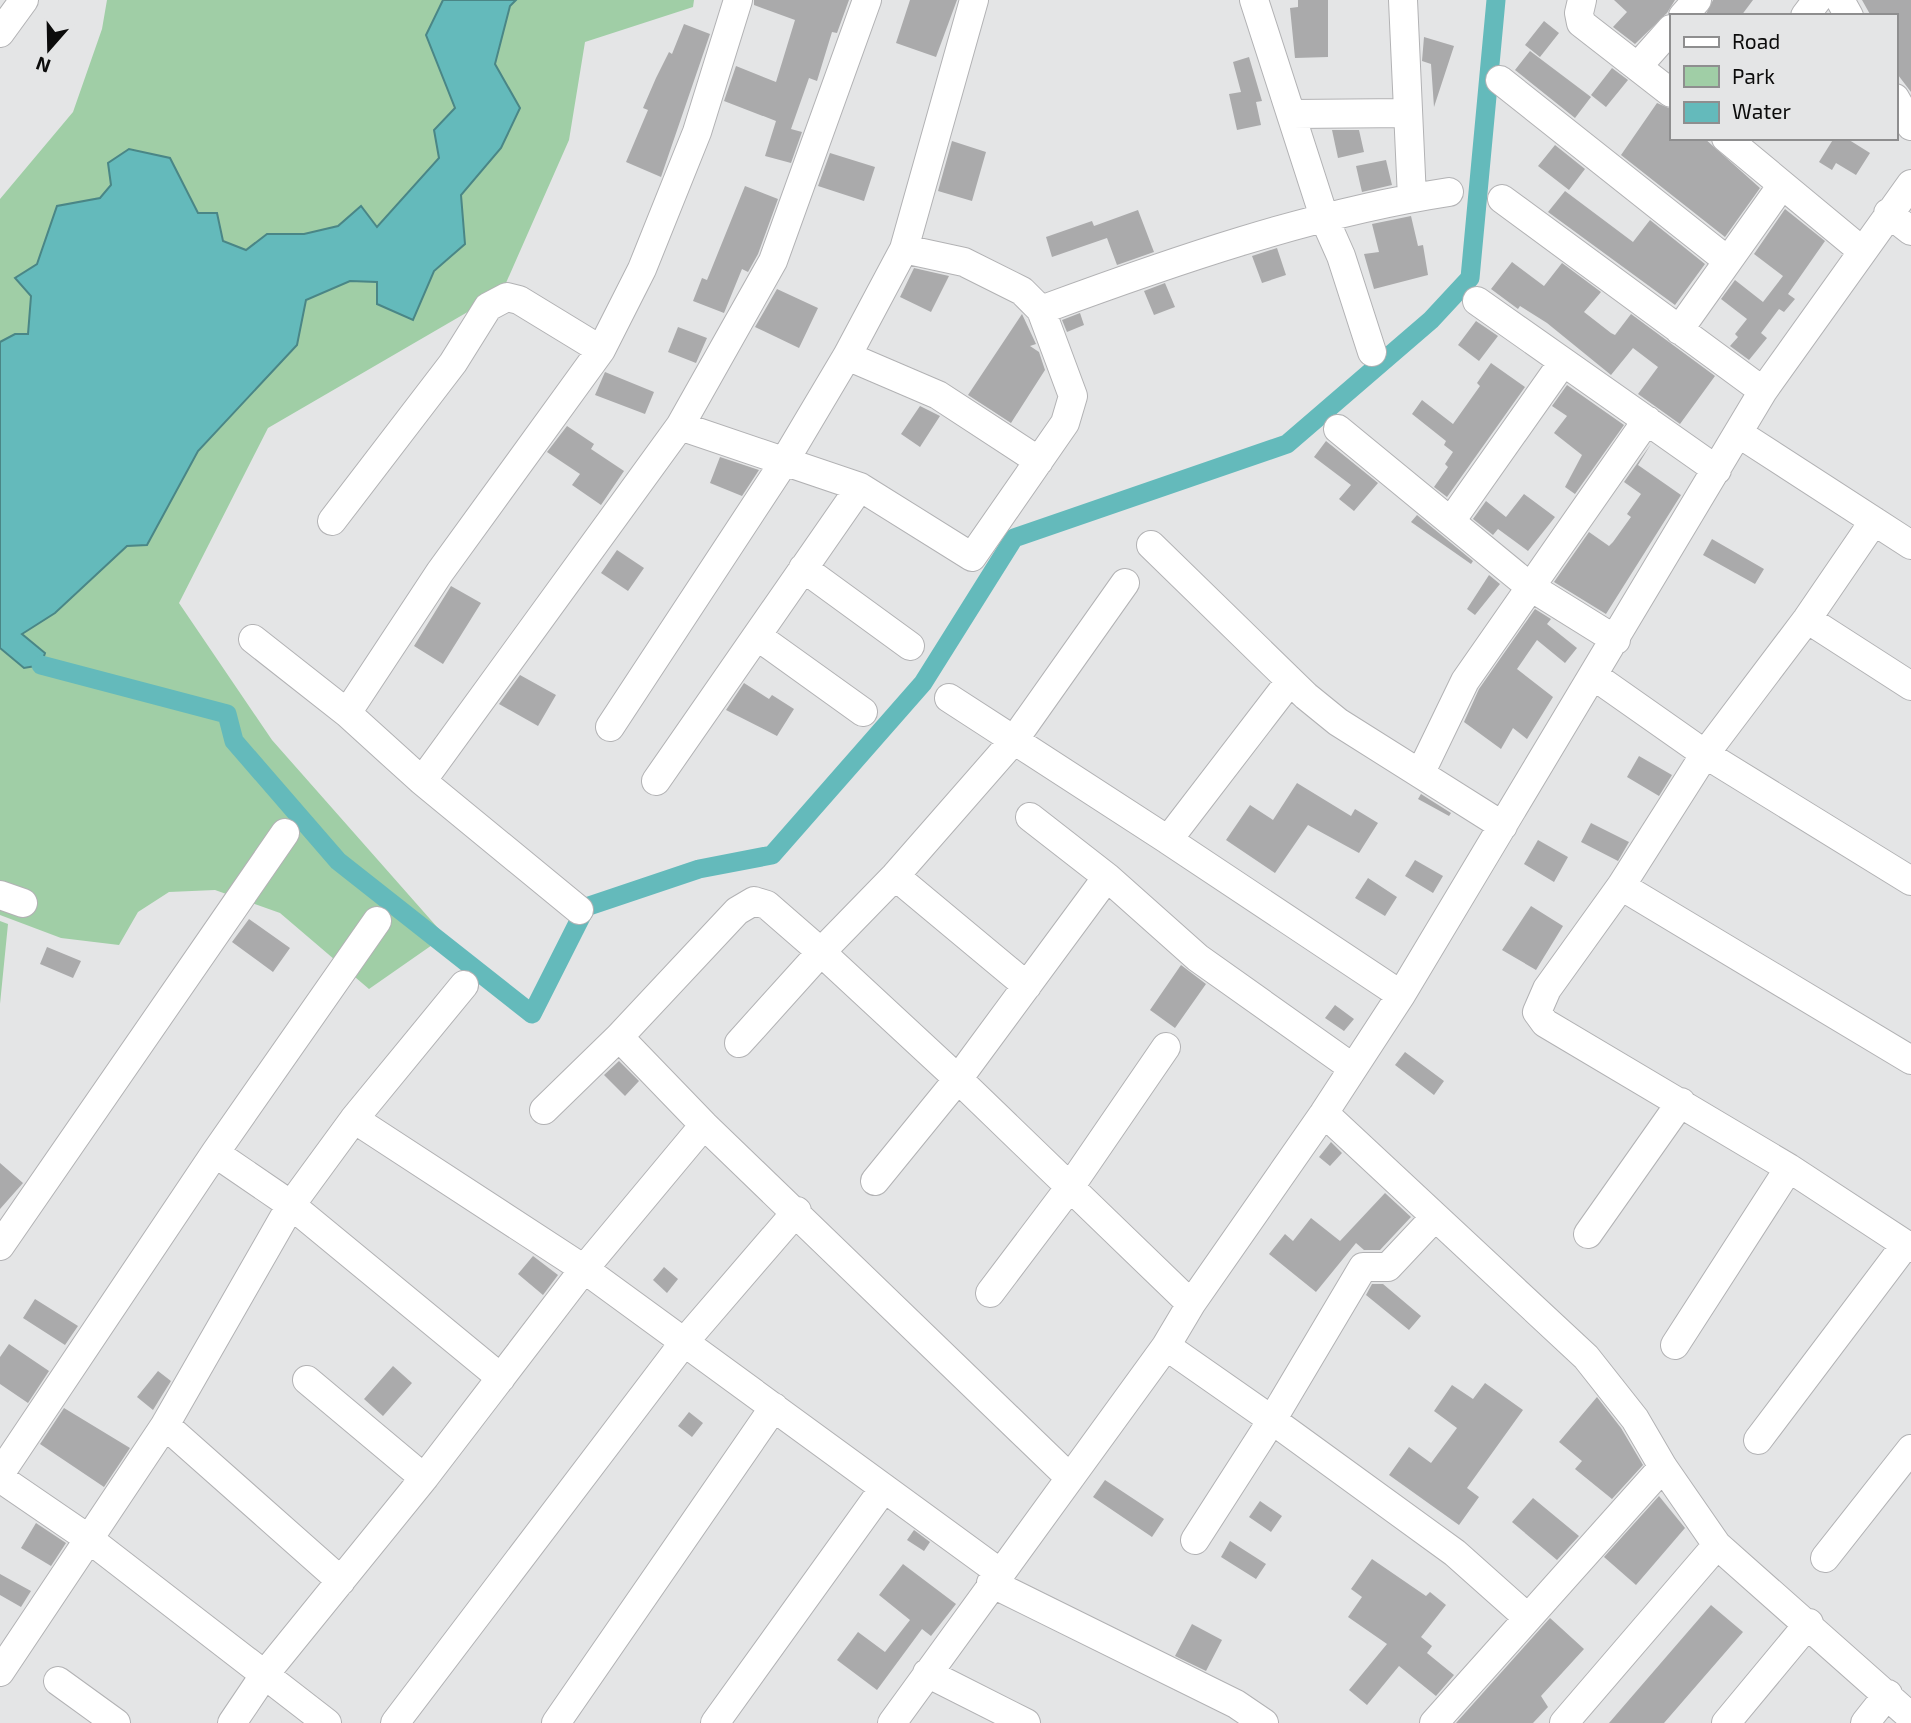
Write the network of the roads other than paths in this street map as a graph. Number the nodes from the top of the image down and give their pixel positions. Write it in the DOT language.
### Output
graph roads {
  1 [pos="24,0"];
  2 [pos="738,0"];
  3 [pos="867,0"];
  4 [pos="974,0"];
  5 [pos="1254,0"];
  6 [pos="1403,0"];
  7 [pos="1582,0"];
  8 [pos="1697,0"];
  9 [pos="1685,14"];
  10 [pos="1670,30"];
  11 [pos="0,33"];
  12 [pos="1639,65"];
  13 [pos="1500,80"];
  14 [pos="1670,92"];
  15 [pos="1897,102"];
  16 [pos="1408,113"];
  17 [pos="1292,114"];
  18 [pos="1911,126"];
  19 [pos="1728,140"];
  20 [pos="1911,184"];
  21 [pos="1782,186"];
  22 [pos="1449,191"];
  23 [pos="1412,198"];
  24 [pos="1502,199"];
  25 [pos="1888,213"];
  26 [pos="1325,220"];
  27 [pos="1911,231"];
  28 [pos="904,249"];
  29 [pos="1861,250"];
  30 [pos="1728,261"];
  31 [pos="1477,301"];
  32 [pos="1041,310"];
  33 [pos="1679,330"];
  34 [pos="601,350"];
  35 [pos="1373,352"];
  36 [pos="847,356"];
  37 [pos="1563,362"];
  38 [pos="1763,391"];
  39 [pos="1647,420"];
  40 [pos="680,426"];
  41 [pos="1338,429"];
  42 [pos="1738,433"];
  43 [pos="1038,461"];
  44 [pos="784,462"];
  45 [pos="1717,470"];
  46 [pos="860,487"];
  47 [pos="332,521"];
  48 [pos="1451,522"];
  49 [pos="1874,522"];
  50 [pos="1151,545"];
  51 [pos="1911,545"];
  52 [pos="803,568"];
  53 [pos="1125,583"];
  54 [pos="1529,586"];
  55 [pos="1807,619"];
  56 [pos="757,636"];
  57 [pos="253,639"];
  58 [pos="1616,640"];
  59 [pos="910,646"];
  60 [pos="1594,676"];
  61 [pos="1290,681"];
  62 [pos="1911,686"];
  63 [pos="948,698"];
  64 [pos="863,712"];
  65 [pos="347,713"];
  66 [pos="610,727"];
  67 [pos="1014,740"];
  68 [pos="1705,754"];
  69 [pos="1421,772"];
  70 [pos="422,781"];
  71 [pos="656,781"];
  72 [pos="1030,817"];
  73 [pos="1503,826"];
  74 [pos="285,833"];
  75 [pos="1168,840"];
  76 [pos="895,876"];
  77 [pos="1107,877"];
  78 [pos="1911,881"];
  79 [pos="1622,886"];
  80 [pos="579,909"];
  81 [pos="377,921"];
  82 [pos="821,953"];
  83 [pos="464,985"];
  84 [pos="1027,986"];
  85 [pos="1401,995"];
  86 [pos="619,1037"];
  87 [pos="739,1043"];
  88 [pos="1166,1047"];
  89 [pos="1911,1060"];
  90 [pos="1353,1068"];
  91 [pos="958,1080"];
  92 [pos="1681,1102"];
  93 [pos="544,1110"];
  94 [pos="1324,1114"];
  95 [pos="354,1119"];
  96 [pos="704,1125"];
  97 [pos="215,1153"];
  98 [pos="1790,1168"];
  99 [pos="875,1181"];
  100 [pos="1070,1187"];
  101 [pos="291,1205"];
  102 [pos="797,1211"];
  103 [pos="1435,1217"];
  104 [pos="1588,1234"];
  105 [pos="0,1246"];
  106 [pos="1908,1246"];
  107 [pos="584,1269"];
  108 [pos="990,1293"];
  109 [pos="1191,1304"];
  110 [pos="685,1341"];
  111 [pos="1675,1345"];
  112 [pos="1166,1346"];
  113 [pos="501,1378"];
  114 [pos="307,1380"];
  115 [pos="774,1407"];
  116 [pos="1272,1420"];
  117 [pos="165,1425"];
  118 [pos="1758,1440"];
  119 [pos="1911,1449"];
  120 [pos="1663,1467"];
  121 [pos="0,1476"];
  122 [pos="424,1478"];
  123 [pos="1070,1478"];
  124 [pos="884,1488"];
  125 [pos="89,1539"];
  126 [pos="1195,1540"];
  127 [pos="1717,1545"];
  128 [pos="1825,1558"];
  129 [pos="995,1577"];
  130 [pos="341,1581"];
  131 [pos="1528,1618"];
  132 [pos="1809,1623"];
  133 [pos="0,1672"];
  134 [pos="265,1674"];
  135 [pos="927,1674"];
  136 [pos="58,1681"];
  137 [pos="1888,1694"];
  138 [pos="1911,1717"];
  139 [pos="116,1723"];
  140 [pos="232,1723"];
  141 [pos="327,1723"];
  142 [pos="395,1723"];
  143 [pos="556,1723"];
  144 [pos="715,1723"];
  145 [pos="892,1723"];
  146 [pos="1026,1723"];
  147 [pos="1264,1723"];
  148 [pos="1434,1723"];
  149 [pos="1564,1723"];
  150 [pos="1726,1723"];
  151 [pos="1865,1723"];
  1 -- 11 [label="street"];
  2 -- 34 [label="street"];
  3 -- 40 [label="street"];
  4 -- 28 [label="street"];
  5 -- 17 [label="street"];
  6 -- 16 [label="street"];
  7 -- 12 [label="street"];
  8 -- 9 [label="street"];
  10 -- 12 [label="street"];
  12 -- 14 [label="street"];
  13 -- 30 [label="street"];
  15 -- 18 [label="street"];
  16 -- 17 [label="street"];
  16 -- 23 [label="street"];
  17 -- 26 [label="street"];
  19 -- 21 [label="street"];
  20 -- 25 [label="street"];
  21 -- 29 [label="street"];
  21 -- 30 [label="street"];
  22 -- 23 [label="street"];
  23 -- 26 [label="street"];
  24 -- 33 [label="street"];
  25 -- 27 [label="street"];
  25 -- 29 [label="street"];
  26 -- 32 [label="street"];
  26 -- 35 [label="street"];
  28 -- 32 [label="street"];
  28 -- 36 [label="street"];
  29 -- 38 [label="street"];
  30 -- 33 [label="street"];
  31 -- 37 [label="street"];
  32 -- 43 [label="street"];
  33 -- 38 [label="street"];
  34 -- 47 [label="street"];
  34 -- 65 [label="street"];
  36 -- 43 [label="street"];
  36 -- 44 [label="street"];
  37 -- 39 [label="street"];
  37 -- 48 [label="street"];
  38 -- 42 [label="street"];
  39 -- 45 [label="street"];
  39 -- 54 [label="street"];
  40 -- 44 [label="street"];
  40 -- 70 [label="street"];
  41 -- 48 [label="street"];
  42 -- 45 [label="street"];
  42 -- 49 [label="street"];
  43 -- 46 [label="street"];
  44 -- 46 [label="street"];
  44 -- 66 [label="street"];
  45 -- 58 [label="street"];
  46 -- 52 [label="street"];
  48 -- 54 [label="street"];
  49 -- 51 [label="street"];
  49 -- 55 [label="street"];
  50 -- 61 [label="street"];
  52 -- 56 [label="street"];
  52 -- 59 [label="street"];
  53 -- 67 [label="street"];
  54 -- 58 [label="street"];
  54 -- 69 [label="street"];
  55 -- 62 [label="street"];
  55 -- 68 [label="street"];
  56 -- 64 [label="street"];
  56 -- 71 [label="street"];
  57 -- 65 [label="street"];
  58 -- 60 [label="street"];
  60 -- 68 [label="street"];
  60 -- 73 [label="street"];
  61 -- 69 [label="street"];
  61 -- 75 [label="street"];
  63 -- 67 [label="street"];
  65 -- 70 [label="street"];
  67 -- 75 [label="street"];
  67 -- 76 [label="street"];
  68 -- 78 [label="street"];
  68 -- 79 [label="street"];
  69 -- 73 [label="street"];
  70 -- 80 [label="street"];
  72 -- 77 [label="street"];
  73 -- 85 [label="street"];
  74 -- 105 [label="street"];
  75 -- 85 [label="street"];
  76 -- 82 [label="street"];
  76 -- 84 [label="street"];
  77 -- 84 [label="street"];
  77 -- 90 [label="street"];
  79 -- 89 [label="street"];
  79 -- 92 [label="street"];
  81 -- 97 [label="street"];
  82 -- 86 [label="street"];
  82 -- 87 [label="street"];
  82 -- 91 [label="street"];
  83 -- 95 [label="street"];
  84 -- 91 [label="street"];
  85 -- 90 [label="street"];
  86 -- 93 [label="street"];
  86 -- 96 [label="street"];
  88 -- 100 [label="street"];
  90 -- 94 [label="street"];
  91 -- 99 [label="street"];
  91 -- 100 [label="street"];
  92 -- 98 [label="street"];
  92 -- 104 [label="street"];
  94 -- 103 [label="street"];
  94 -- 109 [label="street"];
  95 -- 101 [label="street"];
  95 -- 107 [label="street"];
  96 -- 102 [label="street"];
  96 -- 107 [label="street"];
  97 -- 101 [label="street"];
  97 -- 121 [label="street"];
  98 -- 106 [label="street"];
  98 -- 111 [label="street"];
  100 -- 108 [label="street"];
  100 -- 109 [label="street"];
  101 -- 113 [label="street"];
  101 -- 117 [label="street"];
  102 -- 110 [label="street"];
  102 -- 123 [label="street"];
  103 -- 116 [label="street"];
  103 -- 120 [label="street"];
  106 -- 118 [label="street"];
  107 -- 110 [label="street"];
  107 -- 113 [label="street"];
  109 -- 112 [label="street"];
  110 -- 115 [label="street"];
  110 -- 142 [label="street"];
  112 -- 116 [label="street"];
  112 -- 123 [label="street"];
  113 -- 122 [label="street"];
  114 -- 122 [label="street"];
  115 -- 124 [label="street"];
  115 -- 143 [label="street"];
  116 -- 126 [label="street"];
  116 -- 131 [label="street"];
  117 -- 125 [label="street"];
  117 -- 130 [label="street"];
  119 -- 128 [label="street"];
  120 -- 127 [label="street"];
  120 -- 131 [label="street"];
  121 -- 125 [label="street"];
  122 -- 130 [label="street"];
  123 -- 129 [label="street"];
  124 -- 129 [label="street"];
  124 -- 144 [label="street"];
  125 -- 133 [label="street"];
  125 -- 134 [label="street"];
  127 -- 132 [label="street"];
  127 -- 149 [label="street"];
  129 -- 135 [label="street"];
  129 -- 147 [label="street"];
  130 -- 134 [label="street"];
  131 -- 148 [label="street"];
  132 -- 137 [label="street"];
  132 -- 150 [label="street"];
  134 -- 140 [label="street"];
  134 -- 141 [label="street"];
  135 -- 145 [label="street"];
  135 -- 146 [label="street"];
  136 -- 139 [label="street"];
  137 -- 138 [label="street"];
  137 -- 151 [label="street"];
}
